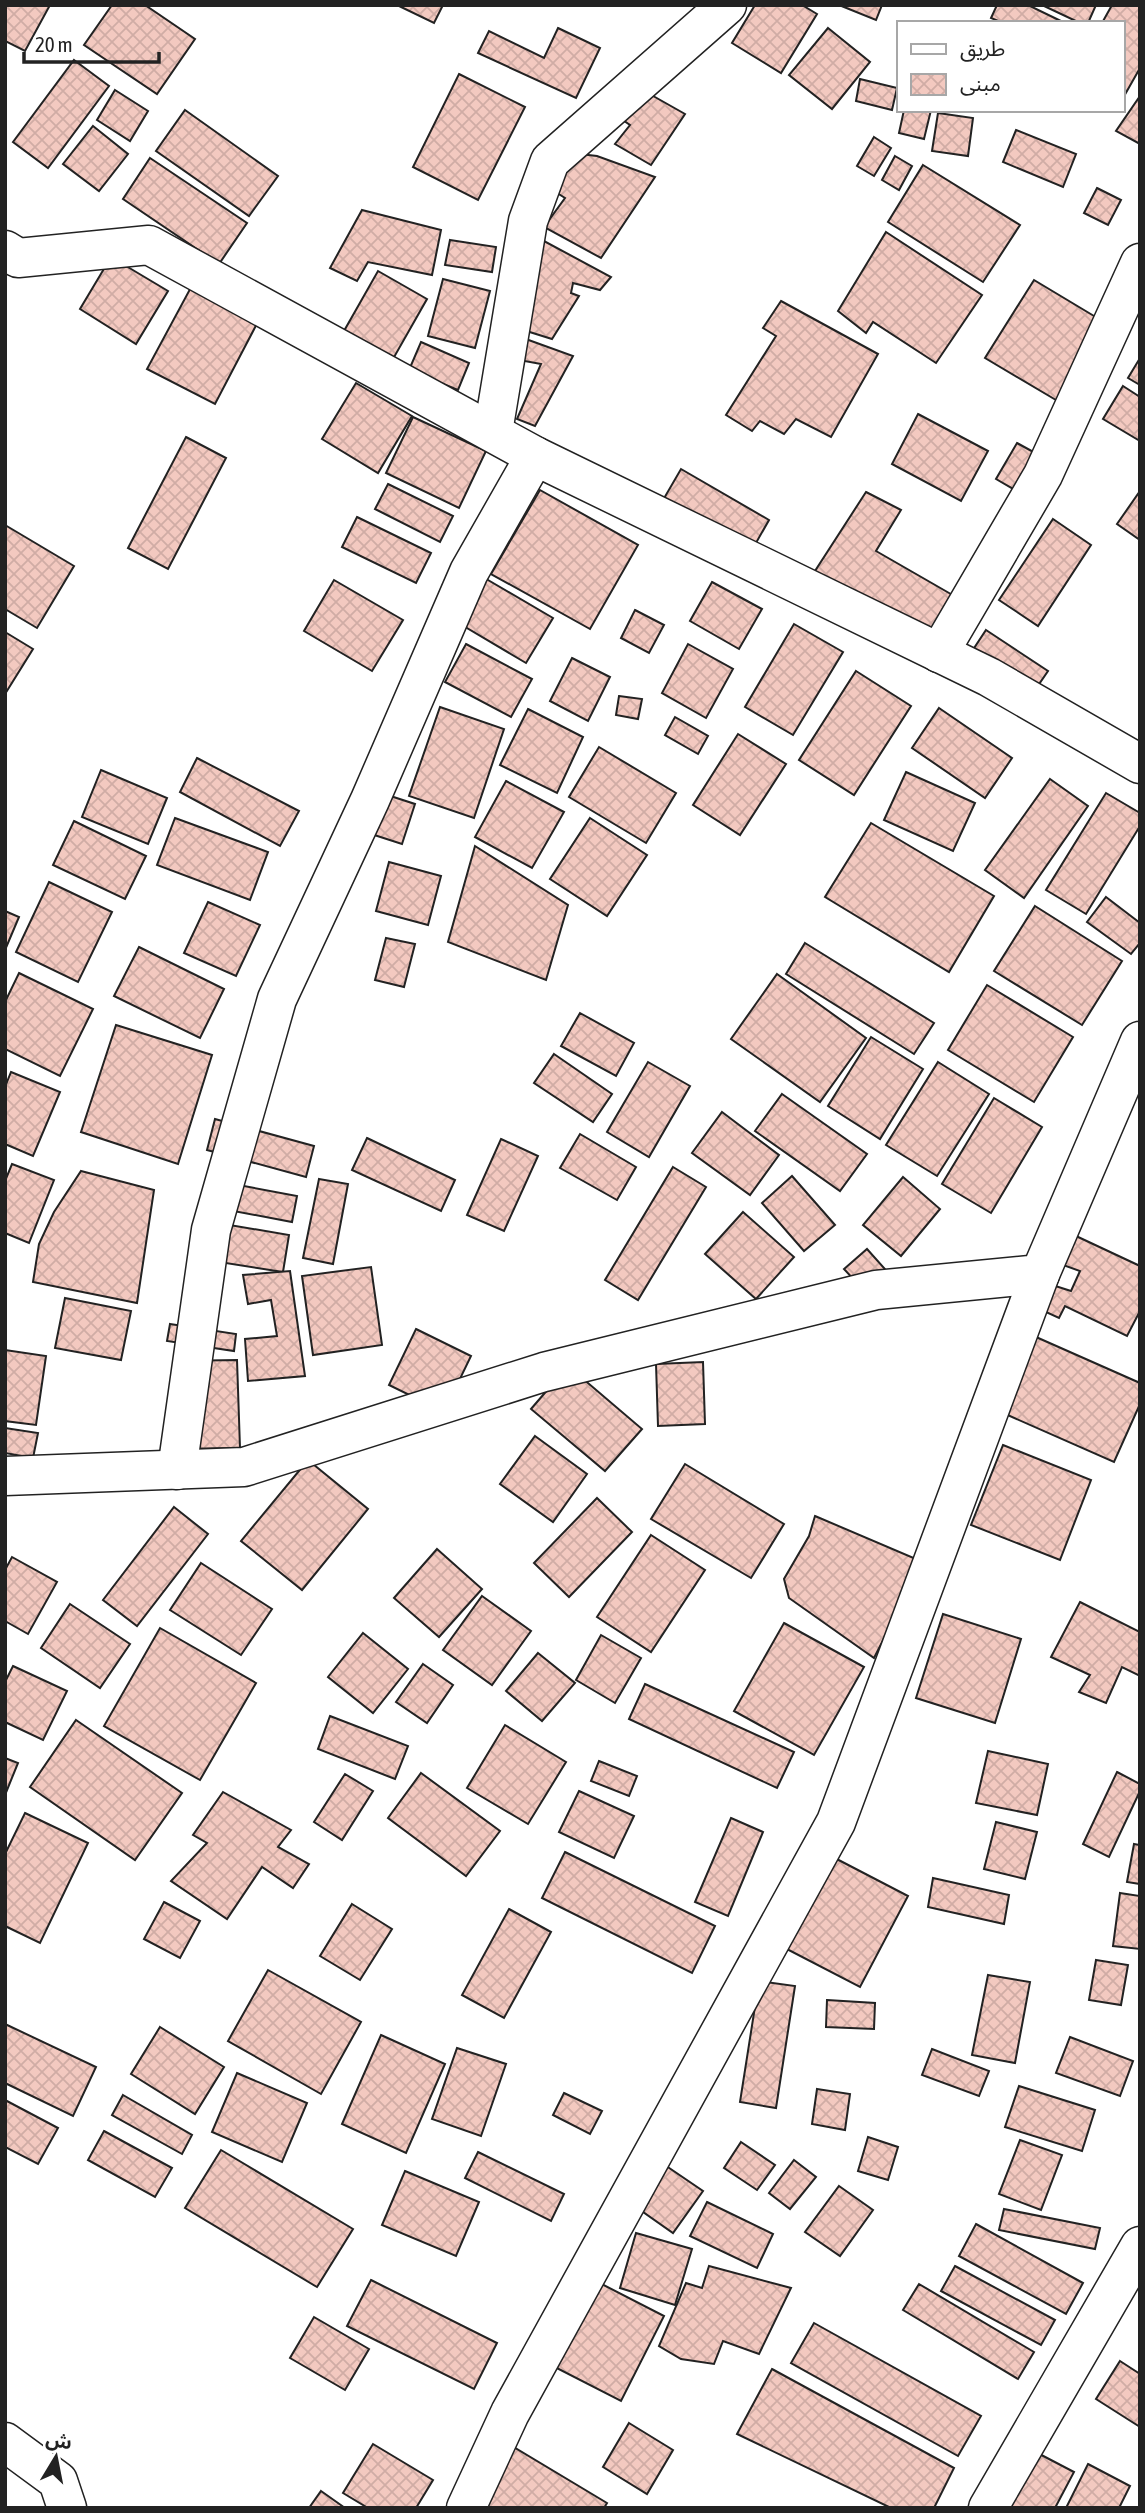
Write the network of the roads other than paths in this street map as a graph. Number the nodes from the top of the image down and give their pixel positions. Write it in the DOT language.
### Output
graph roads {
  1 [pos="727,5"];
  2 [pos="5,250"];
  3 [pos="1140,263"];
  4 [pos="493,432"];
  5 [pos="535,456"];
  6 [pos="939,653"];
  7 [pos="1140,764"];
  8 [pos="1140,1041"];
  9 [pos="1040,1274"];
  10 [pos="177,1470"];
  11 [pos="5,1476"];
  12 [pos="1140,2246"];
  13 [pos="5,2442"];
  14 [pos="66,2508"];
  15 [pos="466,2508"];
  16 [pos="988,2508"];
  1 -- 4 [label="street"];
  2 -- 4 [label="street"];
  3 -- 6 [label="street"];
  4 -- 5 [label="street"];
  5 -- 6 [label="street"];
  5 -- 10 [label="street"];
  6 -- 7 [label="street"];
  8 -- 9 [label="street"];
  9 -- 10 [label="street"];
  9 -- 15 [label="street"];
  10 -- 11 [label="street"];
  12 -- 16 [label="street"];
  13 -- 14 [label="street"];
}
